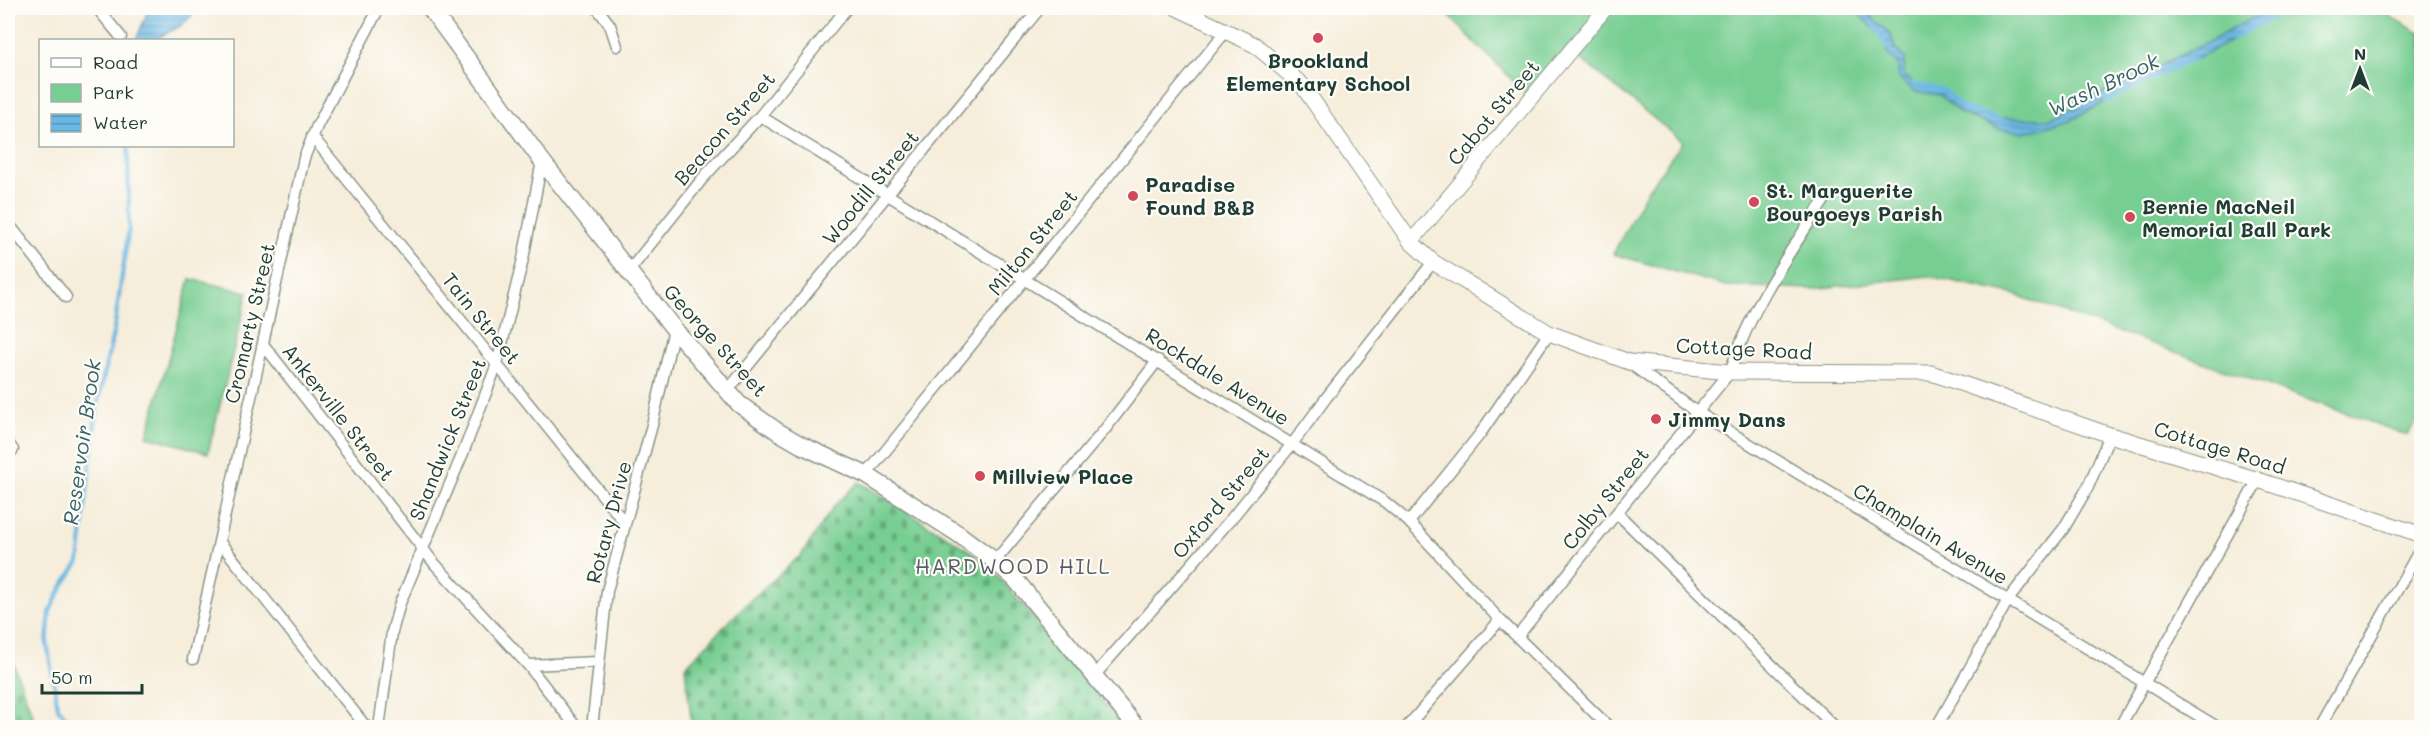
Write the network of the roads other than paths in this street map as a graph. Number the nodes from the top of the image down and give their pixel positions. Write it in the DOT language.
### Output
graph roads {
  1 [pos="97,8"];
  2 [pos="379,8"];
  3 [pos="430,8"];
  4 [pos="597,8"];
  5 [pos="847,8"];
  6 [pos="1040,8"];
  7 [pos="1177,8"];
  8 [pos="1606,8"];
  9 [pos="1194,11"];
  10 [pos="1226,31"];
  11 [pos="121,37"];
  12 [pos="617,46"];
  13 [pos="760,116"];
  14 [pos="312,136"];
  15 [pos="542,161"];
  16 [pos="888,194"];
  17 [pos="1827,196"];
  18 [pos="8,223"];
  19 [pos="1411,242"];
  20 [pos="1433,262"];
  21 [pos="629,271"];
  22 [pos="1026,279"];
  23 [pos="66,297"];
  24 [pos="674,329"];
  25 [pos="1549,333"];
  26 [pos="263,344"];
  27 [pos="1158,360"];
  28 [pos="1629,362"];
  29 [pos="496,364"];
  30 [pos="1730,372"];
  31 [pos="728,390"];
  32 [pos="1697,412"];
  33 [pos="2110,435"];
  34 [pos="1293,443"];
  35 [pos="866,475"];
  36 [pos="2258,480"];
  37 [pos="1617,513"];
  38 [pos="1409,522"];
  39 [pos="625,523"];
  40 [pos="2421,535"];
  41 [pos="219,542"];
  42 [pos="2421,546"];
  43 [pos="422,548"];
  44 [pos="995,561"];
  45 [pos="2008,600"];
  46 [pos="1500,620"];
  47 [pos="1517,637"];
  48 [pos="193,659"];
  49 [pos="598,662"];
  50 [pos="528,665"];
  51 [pos="1095,675"];
  52 [pos="2144,682"];
  53 [pos="1600,718"];
  54 [pos="367,728"];
  55 [pos="379,728"];
  56 [pos="577,728"];
  57 [pos="592,728"];
  58 [pos="1137,728"];
  59 [pos="1406,728"];
  60 [pos="1592,728"];
  61 [pos="1610,728"];
  62 [pos="1836,728"];
  63 [pos="1936,728"];
  64 [pos="2119,728"];
  65 [pos="2219,728"];
  66 [pos="2319,728"];
  1 -- 11 [label="street"];
  2 -- 14 [label="street, Cromarty Street"];
  3 -- 15 [label="main road, George Street"];
  4 -- 12 [label="street"];
  5 -- 13 [label="street, Beacon Street"];
  6 -- 16 [label="street, Woodill Street"];
  7 -- 9 [label="main road, Cottage Road"];
  8 -- 19 [label="street, Cabot Street"];
  9 -- 10 [label="main road, Cottage Road"];
  10 -- 19 [label="main road, Cottage Road"];
  10 -- 22 [label="street, Milton Street"];
  13 -- 16 [label="street, Rockdale Avenue"];
  13 -- 21 [label="street, Beacon Street"];
  14 -- 26 [label="street, Cromarty Street"];
  14 -- 29 [label="street, Tain Street"];
  15 -- 21 [label="main road, George Street"];
  15 -- 29 [label="street, Shandwick Street"];
  16 -- 22 [label="street, Rockdale Avenue"];
  16 -- 31 [label="street, Woodill Street"];
  17 -- 30 [label="street, Colby Street"];
  18 -- 23 [label="street"];
  19 -- 20 [label="main road, Cottage Road"];
  20 -- 25 [label="main road, Cottage Road"];
  20 -- 34 [label="street, Oxford Street"];
  21 -- 24 [label="main road, George Street"];
  22 -- 27 [label="street, Rockdale Avenue"];
  22 -- 35 [label="street, Milton Street"];
  24 -- 31 [label="main road, George Street"];
  24 -- 39 [label="street, Rotary Drive"];
  25 -- 28 [label="main road, Cottage Road"];
  25 -- 38 [label="street"];
  26 -- 41 [label="street, Cromarty Street"];
  26 -- 43 [label="street, Ankerville Street"];
  27 -- 34 [label="street, Rockdale Avenue"];
  27 -- 44 [label="street"];
  28 -- 30 [label="main road, Cottage Road"];
  28 -- 32 [label="street, Champlain Avenue"];
  29 -- 39 [label="street, Tain Street"];
  29 -- 43 [label="street, Shandwick Street"];
  30 -- 32 [label="street, Colby Street"];
  30 -- 33 [label="main road, Cottage Road"];
  31 -- 35 [label="main road, George Street"];
  32 -- 37 [label="street, Colby Street"];
  32 -- 45 [label="street, Champlain Avenue"];
  33 -- 36 [label="main road, Cottage Road"];
  33 -- 45 [label="street"];
  34 -- 38 [label="street, Rockdale Avenue"];
  34 -- 51 [label="street, Oxford Street"];
  35 -- 44 [label="main road, George Street"];
  36 -- 40 [label="main road, Cottage Road"];
  36 -- 52 [label="street"];
  37 -- 47 [label="street, Colby Street"];
  37 -- 62 [label="street"];
  38 -- 46 [label="street, Rockdale Avenue"];
  39 -- 49 [label="street, Rotary Drive"];
  41 -- 48 [label="street, Cromarty Street"];
  41 -- 54 [label="street"];
  42 -- 66 [label="street"];
  43 -- 50 [label="street, Ankerville Street"];
  43 -- 55 [label="street, Shandwick Street"];
  44 -- 51 [label="main road, George Street"];
  45 -- 52 [label="street, Champlain Avenue"];
  45 -- 63 [label="street"];
  46 -- 47 [label="street, Rockdale Avenue"];
  46 -- 59 [label="street"];
  47 -- 53 [label="street, Rockdale Avenue"];
  49 -- 50 [label="street"];
  49 -- 57 [label="street, Rotary Drive"];
  50 -- 56 [label="street, Ankerville Street"];
  51 -- 58 [label="main road, George Street"];
  52 -- 64 [label="street"];
  52 -- 65 [label="street, Champlain Avenue"];
  53 -- 60 [label="street"];
  53 -- 61 [label="street, Rockdale Avenue"];
}
